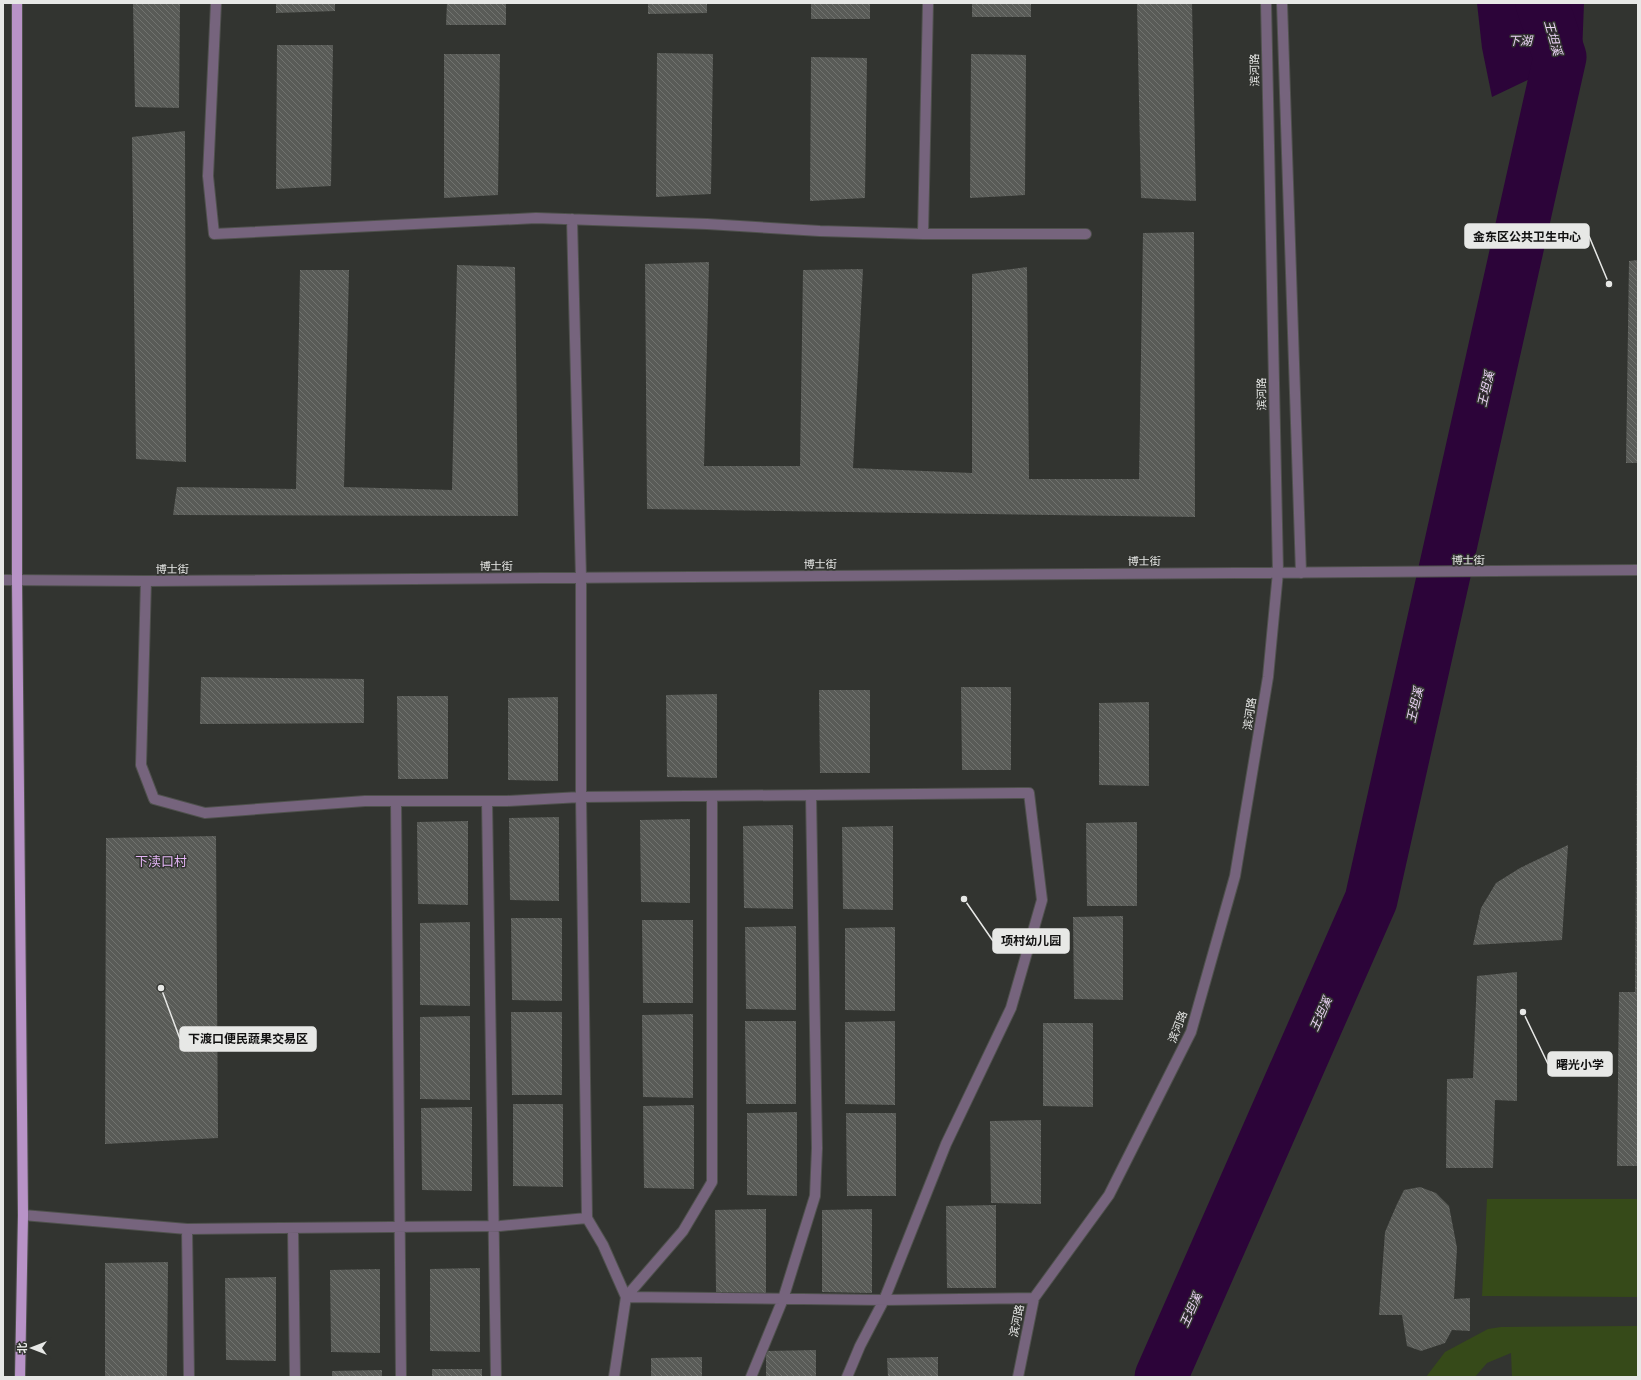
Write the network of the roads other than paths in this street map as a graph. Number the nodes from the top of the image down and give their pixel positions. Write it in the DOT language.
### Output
graph roads {
  1 [pos="17,3"];
  2 [pos="216,3"];
  3 [pos="928,3"];
  4 [pos="1266,3"];
  5 [pos="1282,3"];
  6 [pos="572,219"];
  7 [pos="923,234"];
  8 [pos="1086,234"];
  9 [pos="1638,570"];
  10 [pos="1278,572"];
  11 [pos="1300,573"];
  12 [pos="581,578"];
  13 [pos="3,580"];
  14 [pos="17,581"];
  15 [pos="146,581"];
  16 [pos="811,795"];
  17 [pos="712,796"];
  18 [pos="581,797"];
  19 [pos="396,801"];
  20 [pos="487,801"];
  21 [pos="22,1215"];
  22 [pos="587,1218"];
  23 [pos="494,1226"];
  24 [pos="400,1227"];
  25 [pos="293,1228"];
  26 [pos="187,1229"];
  27 [pos="626,1296"];
  28 [pos="1034,1298"];
  29 [pos="782,1299"];
  30 [pos="884,1300"];
  31 [pos="20,1377"];
  32 [pos="189,1377"];
  33 [pos="295,1377"];
  34 [pos="401,1377"];
  35 [pos="496,1377"];
  36 [pos="614,1377"];
  37 [pos="751,1377"];
  38 [pos="847,1377"];
  39 [pos="1018,1377"];
  1 -- 14 [label="main road"];
  2 -- 6 [label="street"];
  3 -- 7 [label="street"];
  4 -- 10 [label="street, 滨河路"];
  5 -- 11 [label="street"];
  6 -- 7 [label="street"];
  6 -- 12 [label="street"];
  7 -- 8 [label="street"];
  9 -- 11 [label="street, 博士街"];
  10 -- 11 [label="street, 博士街"];
  10 -- 12 [label="street, 博士街"];
  10 -- 28 [label="street, 滨河路"];
  12 -- 15 [label="street, 博士街"];
  12 -- 18 [label="street"];
  13 -- 14 [label="street, 博士街"];
  14 -- 15 [label="street, 博士街"];
  14 -- 21 [label="main road"];
  15 -- 19 [label="street"];
  16 -- 17 [label="street"];
  16 -- 29 [label="street"];
  16 -- 30 [label="street"];
  17 -- 18 [label="street"];
  17 -- 27 [label="street"];
  18 -- 20 [label="street"];
  18 -- 22 [label="street"];
  19 -- 20 [label="street"];
  19 -- 24 [label="street"];
  20 -- 23 [label="street"];
  21 -- 26 [label="street"];
  21 -- 31 [label="main road"];
  22 -- 23 [label="street"];
  22 -- 27 [label="street"];
  23 -- 24 [label="street"];
  23 -- 35 [label="street"];
  24 -- 25 [label="street"];
  24 -- 34 [label="street"];
  25 -- 26 [label="street"];
  25 -- 33 [label="street"];
  26 -- 32 [label="street"];
  27 -- 29 [label="street"];
  27 -- 36 [label="street"];
  28 -- 30 [label="street"];
  28 -- 39 [label="street, 滨河路"];
  29 -- 30 [label="street"];
  29 -- 37 [label="street"];
  30 -- 38 [label="street"];
}
